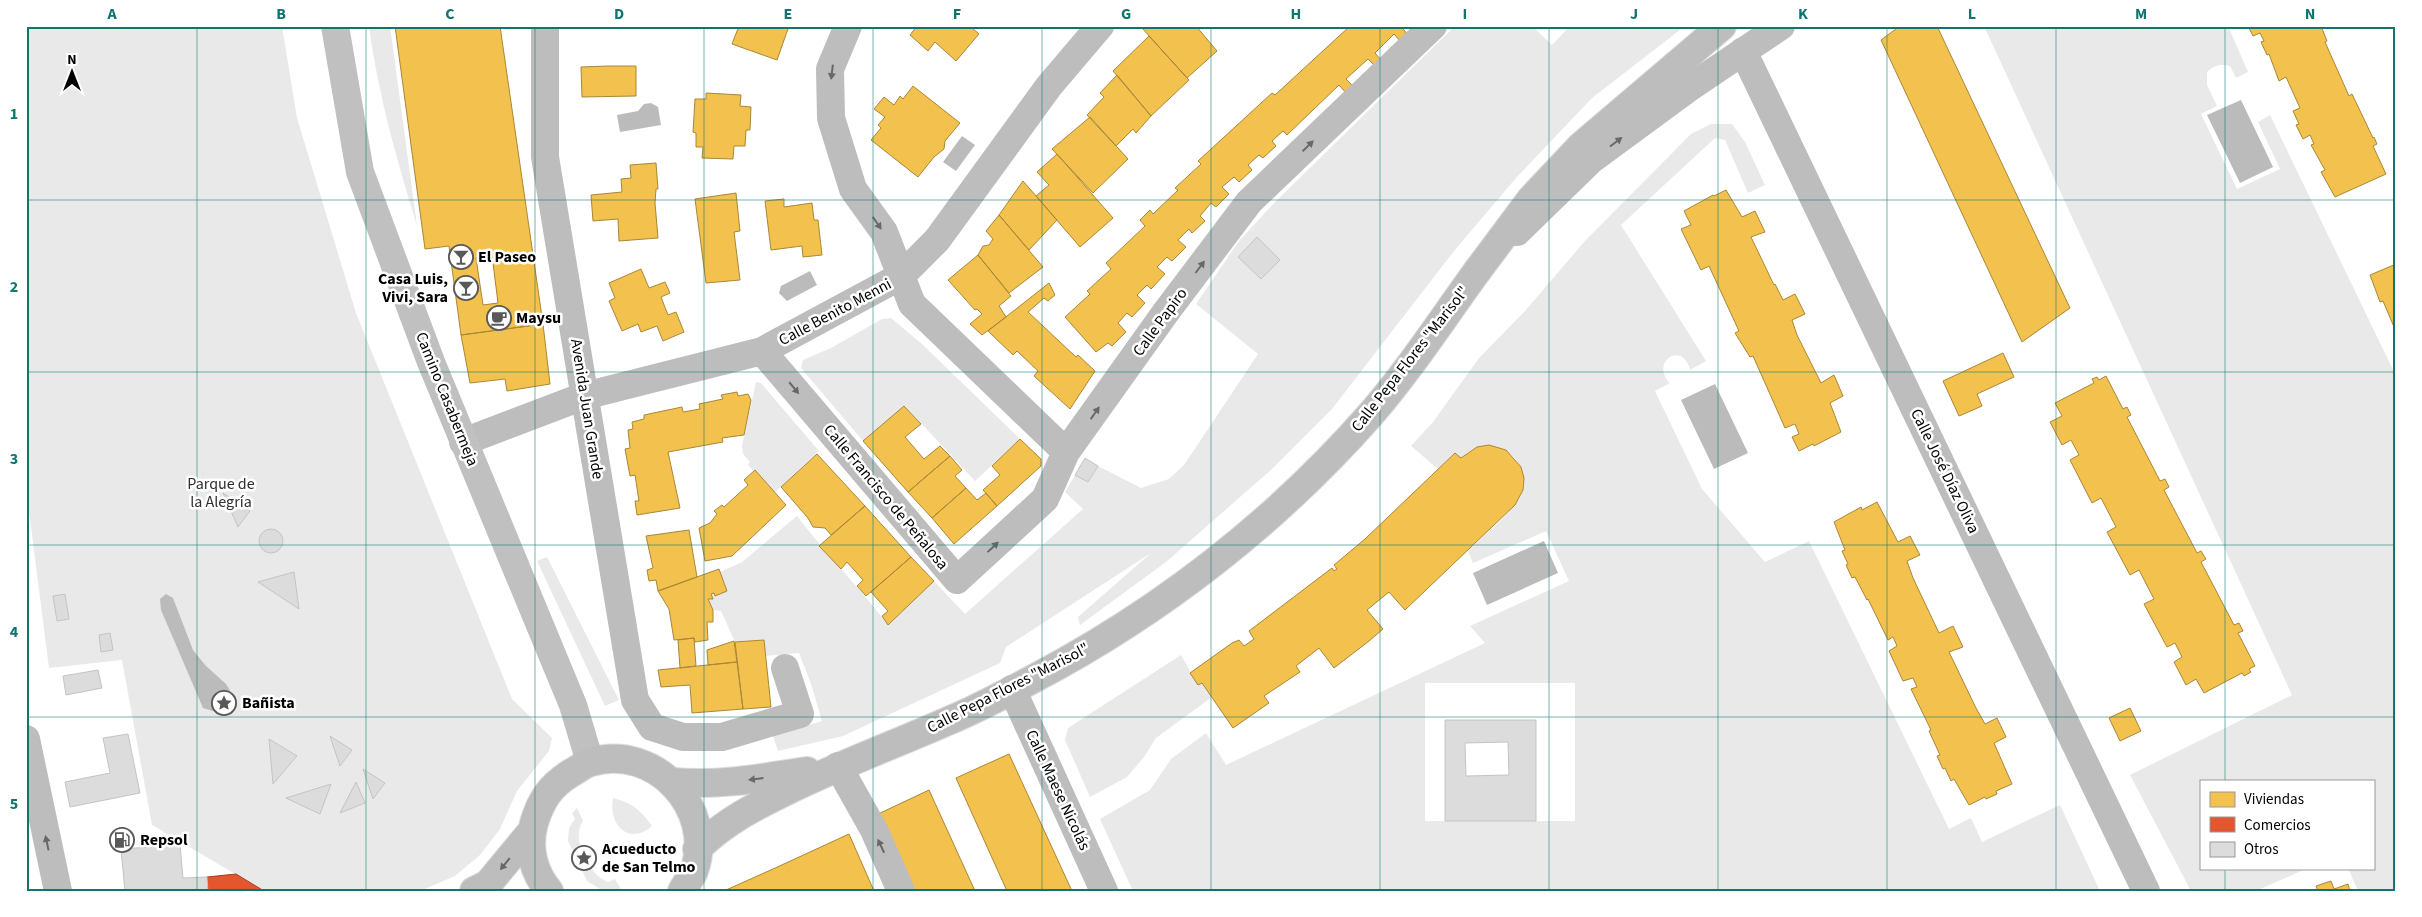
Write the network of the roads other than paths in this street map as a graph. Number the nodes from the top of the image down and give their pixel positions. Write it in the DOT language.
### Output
graph roads {
  1 [pos="334,26"];
  2 [pos="545,26"];
  3 [pos="848,26"];
  4 [pos="1100,26"];
  5 [pos="1433,26"];
  6 [pos="1781,26"];
  7 [pos="1721,28"];
  8 [pos="1743,51"];
  9 [pos="1478,270"];
  10 [pos="901,276"];
  11 [pos="762,351"];
  12 [pos="584,396"];
  13 [pos="464,442"];
  14 [pos="1066,452"];
  15 [pos="785,668"];
  16 [pos="1012,690"];
  17 [pos="26,739"];
  18 [pos="590,762"];
  19 [pos="838,766"];
  20 [pos="673,782"];
  21 [pos="531,832"];
  22 [pos="697,849"];
  23 [pos="58,891"];
  24 [pos="474,891"];
  25 [pos="549,891"];
  26 [pos="682,891"];
  27 [pos="901,891"];
  28 [pos="1104,891"];
  29 [pos="2146,891"];
  1 -- 13 [label="main road, Camino Casabermeja"];
  2 -- 12 [label="main road, Avenida Juan Grande"];
  3 -- 10 [label="main road, one-way"];
  4 -- 10 [label="main road, Calle Benito Menni"];
  14 -- 5 [label="main road, Calle Papiro, one-way"];
  6 -- 8 [label="main road, Calle Pepa Flores \"Marisol\""];
  7 -- 9 [label="main road"];
  9 -- 8 [label="main road, Calle Pepa Flores \"Marisol\", one-way"];
  8 -- 29 [label="main road, Calle José Díaz Oliva"];
  9 -- 16 [label="main road, Calle Pepa Flores \"Marisol\""];
  10 -- 11 [label="main road, Calle Benito Menni"];
  10 -- 14 [label="main road"];
  11 -- 12 [label="main road, Calle Benito Menni"];
  11 -- 14 [label="main road, Calle Francisco de Peñalosa, one-way"];
  12 -- 13 [label="main road, Calle Benito Menni"];
  12 -- 15 [label="main road, Avenida Juan Grande"];
  13 -- 18 [label="main road, Camino Casabermeja"];
  16 -- 19 [label="main road, Calle Pepa Flores \"Marisol\""];
  16 -- 28 [label="main road, Calle Maese Nicolás"];
  23 -- 17 [label="main road, one-way"];
  18 -- 20 [label="main road"];
  18 -- 21 [label="main road"];
  19 -- 20 [label="main road, Calle Pepa Flores \"Marisol\", one-way"];
  19 -- 22 [label="main road, Calle Pepa Flores \"Marisol\""];
  27 -- 19 [label="main road, one-way"];
  20 -- 22 [label="main road"];
  21 -- 24 [label="main road, one-way"];
  21 -- 25 [label="main road"];
  22 -- 26 [label="main road"];
}
